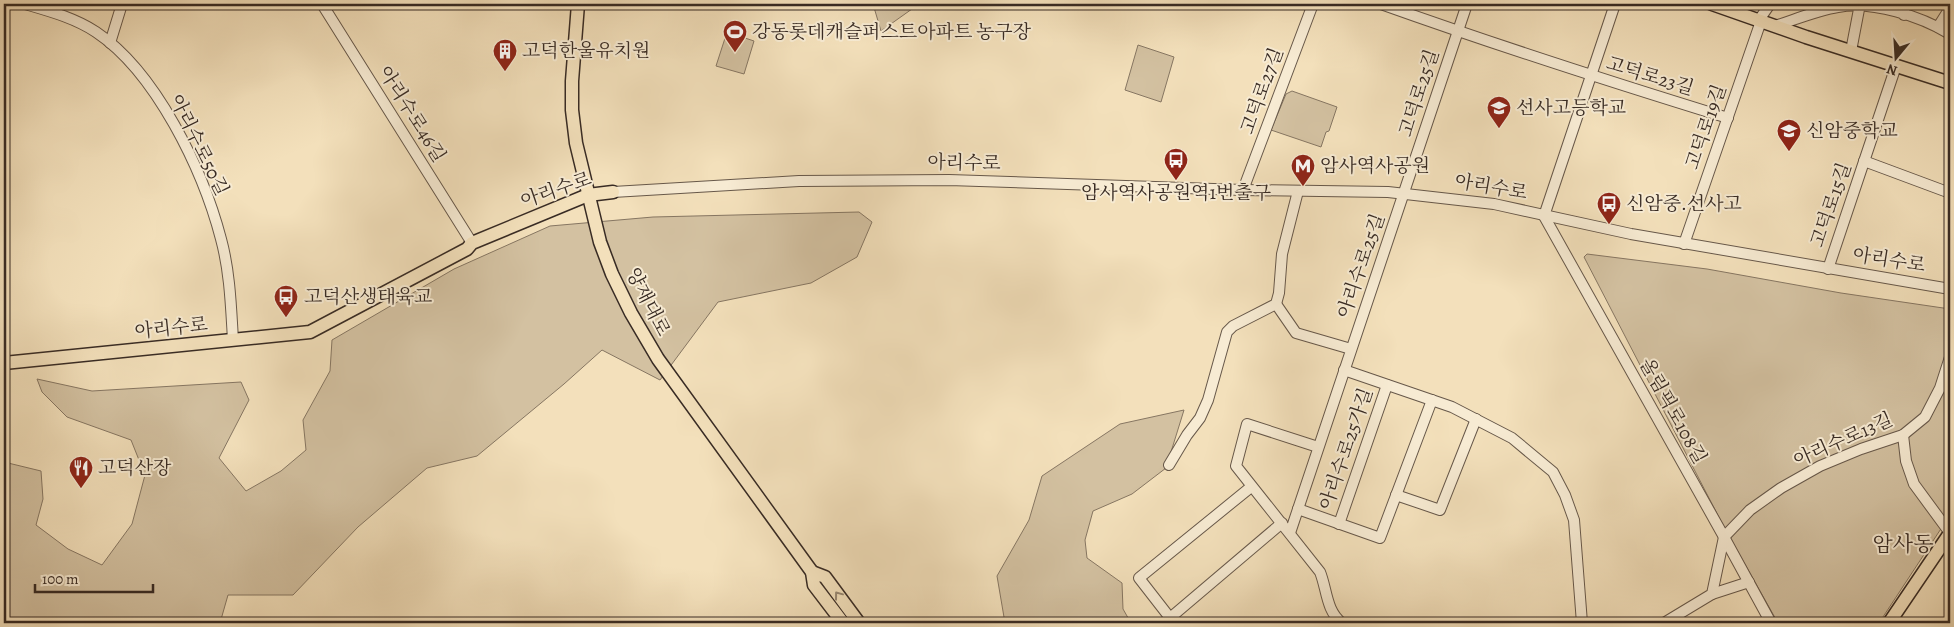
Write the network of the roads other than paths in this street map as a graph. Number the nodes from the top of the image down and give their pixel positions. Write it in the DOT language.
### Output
graph roads {
  1 [pos="26,4"];
  2 [pos="122,4"];
  3 [pos="322,4"];
  4 [pos="578,4"];
  5 [pos="1313,4"];
  6 [pos="1382,4"];
  7 [pos="1467,4"];
  8 [pos="1615,4"];
  9 [pos="1715,4"];
  10 [pos="1770,4"];
  11 [pos="1904,4"];
  12 [pos="1859,5"];
  13 [pos="1950,8"];
  14 [pos="1904,15"];
  15 [pos="1760,21"];
  16 [pos="1775,26"];
  17 [pos="1938,27"];
  18 [pos="1458,32"];
  19 [pos="1950,34"];
  20 [pos="110,43"];
  21 [pos="1851,52"];
  22 [pos="1896,66"];
  23 [pos="1590,76"];
  24 [pos="1948,80"];
  25 [pos="1728,118"];
  26 [pos="1864,161"];
  27 [pos="1244,190"];
  28 [pos="1298,191"];
  29 [pos="613,192"];
  30 [pos="1950,193"];
  31 [pos="1404,194"];
  32 [pos="588,195"];
  33 [pos="1544,216"];
  34 [pos="472,243"];
  35 [pos="1684,244"];
  36 [pos="1828,269"];
  37 [pos="1950,289"];
  38 [pos="1276,304"];
  39 [pos="233,340"];
  40 [pos="1351,349"];
  41 [pos="1950,357"];
  42 [pos="4,363"];
  43 [pos="1344,370"];
  44 [pos="1386,385"];
  45 [pos="1432,400"];
  46 [pos="1476,419"];
  47 [pos="1903,435"];
  48 [pos="1318,447"];
  49 [pos="1169,465"];
  50 [pos="1251,487"];
  51 [pos="1396,496"];
  52 [pos="1298,509"];
  53 [pos="1282,523"];
  54 [pos="1339,524"];
  55 [pos="1290,533"];
  56 [pos="1950,533"];
  57 [pos="1724,537"];
  58 [pos="812,572"];
  59 [pos="1749,582"];
  60 [pos="1712,594"];
  61 [pos="1172,621"];
  62 [pos="843,623"];
  63 [pos="859,623"];
  64 [pos="1342,623"];
  65 [pos="1582,623"];
  66 [pos="1664,623"];
  67 [pos="1771,623"];
  68 [pos="1889,623"];
  1 -- 20 [label="street, 아리수로50길"];
  2 -- 20 [label="street"];
  3 -- 34 [label="street, 아리수로46길"];
  4 -- 32 [label="main road, 양재대로"];
  5 -- 27 [label="street, 고덕로27길"];
  6 -- 18 [label="street"];
  7 -- 18 [label="street, 고덕로25길"];
  8 -- 23 [label="street, 고덕로23길"];
  9 -- 15 [label="main road"];
  10 -- 15 [label="street, 고덕로19길"];
  11 -- 14 [label="street"];
  12 -- 14 [label="street"];
  12 -- 16 [label="street"];
  12 -- 21 [label="street"];
  13 -- 17 [label="street"];
  14 -- 17 [label="street"];
  15 -- 16 [label="main road"];
  15 -- 25 [label="street, 고덕로19길"];
  16 -- 21 [label="main road"];
  17 -- 19 [label="street"];
  18 -- 23 [label="street, 고덕로25길"];
  18 -- 31 [label="street, 고덕로25길"];
  20 -- 39 [label="street, 아리수로50길"];
  21 -- 22 [label="main road"];
  22 -- 24 [label="main road"];
  22 -- 26 [label="street, 고덕로15길"];
  23 -- 25 [label="street, 고덕로23길"];
  23 -- 33 [label="street, 고덕로23길"];
  25 -- 35 [label="street, 고덕로19길"];
  26 -- 30 [label="street"];
  26 -- 36 [label="street, 고덕로15길"];
  27 -- 28 [label="street, 아리수로"];
  27 -- 29 [label="street, 아리수로"];
  28 -- 31 [label="street, 아리수로"];
  28 -- 38 [label="street"];
  29 -- 32 [label="main road, 아리수로"];
  31 -- 33 [label="street, 아리수로"];
  31 -- 40 [label="street, 아리수로25길"];
  32 -- 34 [label="main road, 아리수로"];
  32 -- 58 [label="main road, 양재대로"];
  33 -- 35 [label="street, 아리수로"];
  33 -- 57 [label="street, 올림픽로108길"];
  34 -- 39 [label="main road, 아리수로"];
  35 -- 36 [label="street, 아리수로"];
  36 -- 37 [label="street, 아리수로"];
  38 -- 40 [label="street, 아리수로25길"];
  38 -- 49 [label="street"];
  39 -- 42 [label="main road, 아리수로"];
  40 -- 43 [label="street, 아리수로25길"];
  41 -- 47 [label="street, 아리수로13길"];
  43 -- 44 [label="street, 아리수로25가길"];
  43 -- 48 [label="street, 아리수로25길"];
  44 -- 45 [label="street, 아리수로25가길"];
  44 -- 54 [label="street, 아리수로25가길"];
  45 -- 46 [label="street, 아리수로25가길"];
  45 -- 51 [label="street"];
  46 -- 51 [label="street"];
  46 -- 65 [label="street, 아리수로25가길"];
  47 -- 56 [label="street"];
  47 -- 57 [label="street, 아리수로13길"];
  48 -- 50 [label="street"];
  48 -- 52 [label="street, 아리수로25길"];
  50 -- 53 [label="street"];
  50 -- 61 [label="street"];
  51 -- 54 [label="street"];
  52 -- 54 [label="street"];
  52 -- 55 [label="street, 아리수로25길"];
  53 -- 55 [label="street"];
  53 -- 61 [label="street"];
  55 -- 64 [label="street"];
  56 -- 68 [label="main road"];
  57 -- 59 [label="street, 올림픽로108길"];
  57 -- 60 [label="street"];
  58 -- 62 [label="main road, 양재대로"];
  63 -- 58 [label="main road, 양재대로, one-way"];
  59 -- 60 [label="street"];
  59 -- 67 [label="street, 올림픽로108길"];
  60 -- 66 [label="street"];
}
